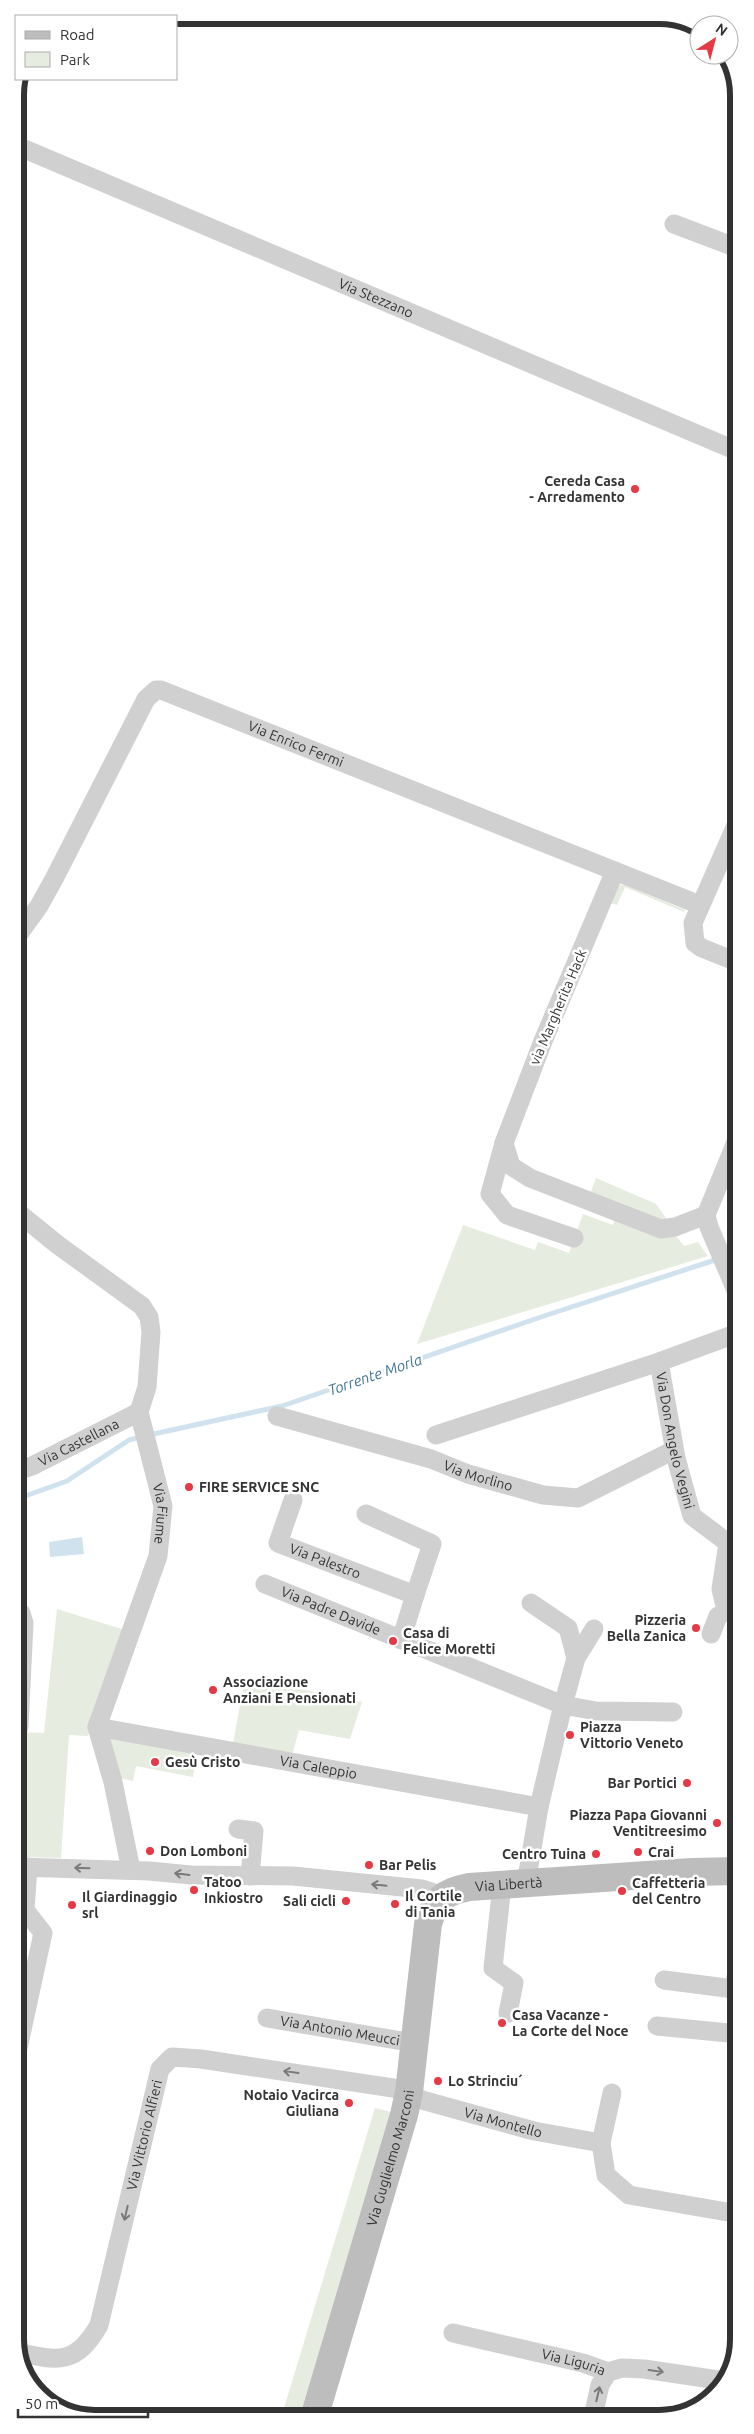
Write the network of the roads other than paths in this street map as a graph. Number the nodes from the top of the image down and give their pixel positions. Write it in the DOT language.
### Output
graph roads {
  1 [pos="24,149"];
  2 [pos="674,224"];
  3 [pos="730,245"];
  4 [pos="730,448"];
  5 [pos="730,839"];
  6 [pos="615,872"];
  7 [pos="700,905"];
  8 [pos="24,927"];
  9 [pos="730,959"];
  10 [pos="504,1143"];
  11 [pos="730,1156"];
  12 [pos="706,1215"];
  13 [pos="24,1217"];
  14 [pos="574,1238"];
  15 [pos="730,1277"];
  16 [pos="730,1336"];
  17 [pos="660,1362"];
  18 [pos="277,1416"];
  19 [pos="140,1417"];
  20 [pos="436,1435"];
  21 [pos="674,1450"];
  22 [pos="24,1469"];
  23 [pos="293,1500"];
  24 [pos="366,1514"];
  25 [pos="265,1584"];
  26 [pos="415,1595"];
  27 [pos="531,1603"];
  28 [pos="730,1607"];
  29 [pos="730,1612"];
  30 [pos="594,1629"];
  31 [pos="711,1634"];
  32 [pos="401,1640"];
  33 [pos="576,1658"];
  34 [pos="563,1705"];
  35 [pos="673,1712"];
  36 [pos="97,1727"];
  37 [pos="539,1807"];
  38 [pos="238,1829"];
  39 [pos="24,1867"];
  40 [pos="131,1870"];
  41 [pos="730,1871"];
  42 [pos="250,1876"];
  43 [pos="514,1884"];
  44 [pos="24,1888"];
  45 [pos="444,1896"];
  46 [pos="664,1980"];
  47 [pos="730,1988"];
  48 [pos="508,2013"];
  49 [pos="267,2018"];
  50 [pos="24,2021"];
  51 [pos="657,2026"];
  52 [pos="730,2033"];
  53 [pos="414,2042"];
  54 [pos="409,2092"];
  55 [pos="612,2093"];
  56 [pos="601,2143"];
  57 [pos="730,2212"];
  58 [pos="452,2333"];
  59 [pos="25,2353"];
  60 [pos="608,2372"];
  61 [pos="718,2380"];
  62 [pos="316,2410"];
  63 [pos="594,2410"];
  1 -- 4 [label="street, Via Stezzano"];
  2 -- 3 [label="street"];
  5 -- 7 [label="street"];
  6 -- 7 [label="street, Via Enrico Fermi"];
  6 -- 8 [label="street, Via Enrico Fermi"];
  6 -- 10 [label="street, via Margherita Hack"];
  7 -- 9 [label="street"];
  10 -- 12 [label="street"];
  10 -- 14 [label="street, via Margherita Hack"];
  11 -- 12 [label="street"];
  12 -- 15 [label="street"];
  13 -- 19 [label="street, Via Fiume"];
  16 -- 17 [label="street, Via Don Angelo Vegini"];
  17 -- 20 [label="street, Via Don Angelo Vegini"];
  17 -- 21 [label="street, Via Don Angelo Vegini"];
  18 -- 21 [label="street, Via Morlino"];
  19 -- 22 [label="street, Via Castellana"];
  19 -- 36 [label="street, Via Fiume"];
  21 -- 28 [label="street, Via Don Angelo Vegini"];
  23 -- 26 [label="street, Via Palestro"];
  24 -- 26 [label="street"];
  25 -- 32 [label="street, Via Padre Davide"];
  26 -- 32 [label="street"];
  27 -- 33 [label="street"];
  29 -- 31 [label="street"];
  30 -- 33 [label="street"];
  32 -- 34 [label="street, Via Padre Davide"];
  33 -- 34 [label="street"];
  34 -- 35 [label="street"];
  34 -- 37 [label="street"];
  36 -- 37 [label="street, Via Caleppio"];
  36 -- 40 [label="street"];
  37 -- 43 [label="street"];
  38 -- 42 [label="street"];
  40 -- 39 [label="street, one-way"];
  42 -- 40 [label="street, one-way"];
  41 -- 43 [label="main road, Via Libertà"];
  45 -- 42 [label="street, one-way"];
  43 -- 45 [label="main road, Via Libertà"];
  43 -- 48 [label="street"];
  44 -- 50 [label="street"];
  45 -- 53 [label="main road, Via Guglielmo Marconi"];
  46 -- 47 [label="street"];
  49 -- 53 [label="street, Via Antonio Meucci"];
  51 -- 52 [label="street"];
  53 -- 54 [label="main road, Via Guglielmo Marconi"];
  54 -- 56 [label="street, Via Montello"];
  54 -- 59 [label="street, Via Vittorio Alfieri, one-way"];
  54 -- 62 [label="main road, Via Guglielmo Marconi"];
  55 -- 56 [label="street"];
  56 -- 57 [label="street"];
  58 -- 60 [label="street, Via Liguria"];
  60 -- 61 [label="street, Via Liguria, one-way"];
  63 -- 60 [label="street, one-way"];
}
